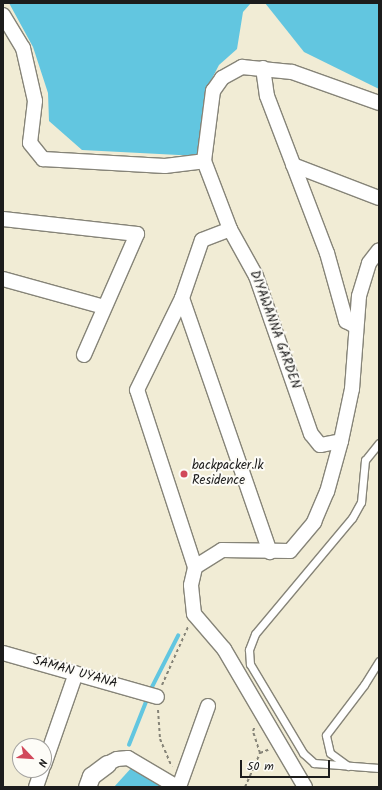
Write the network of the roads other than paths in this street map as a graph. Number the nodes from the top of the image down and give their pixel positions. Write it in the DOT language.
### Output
graph roads {
  1 [pos="3,15"];
  2 [pos="263,68"];
  3 [pos="379,104"];
  4 [pos="204,161"];
  5 [pos="292,165"];
  6 [pos="379,198"];
  7 [pos="3,219"];
  8 [pos="230,229"];
  9 [pos="379,250"];
  10 [pos="3,279"];
  11 [pos="182,298"];
  12 [pos="104,307"];
  13 [pos="355,326"];
  14 [pos="84,355"];
  15 [pos="341,441"];
  16 [pos="379,443"];
  17 [pos="270,552"];
  18 [pos="195,567"];
  19 [pos="3,653"];
  20 [pos="379,661"];
  21 [pos="76,674"];
  22 [pos="152,695"];
  23 [pos="208,706"];
  24 [pos="52,742"];
  25 [pos="107,764"];
  26 [pos="349,768"];
  27 [pos="379,768"];
  28 [pos="87,787"];
  29 [pos="178,787"];
  30 [pos="305,787"];
  1 -- 4 [label="street"];
  2 -- 3 [label="street, DIYAWANNA GARDEN"];
  2 -- 4 [label="street, DIYAWANNA GARDEN"];
  2 -- 5 [label="street"];
  4 -- 8 [label="street, DIYAWANNA GARDEN"];
  5 -- 6 [label="street"];
  5 -- 13 [label="street"];
  7 -- 12 [label="street"];
  8 -- 11 [label="street"];
  8 -- 15 [label="street, DIYAWANNA GARDEN"];
  9 -- 13 [label="street"];
  10 -- 12 [label="street"];
  11 -- 17 [label="street"];
  11 -- 18 [label="street"];
  12 -- 14 [label="street"];
  13 -- 15 [label="street"];
  15 -- 17 [label="street"];
  16 -- 26 [label="lane"];
  17 -- 18 [label="street"];
  18 -- 30 [label="street"];
  19 -- 21 [label="street, SAMAN UYANA"];
  20 -- 26 [label="lane"];
  21 -- 22 [label="street, SAMAN UYANA"];
  21 -- 24 [label="street"];
  23 -- 29 [label="street"];
  25 -- 28 [label="street"];
  25 -- 29 [label="street"];
  26 -- 27 [label="lane"];
}
